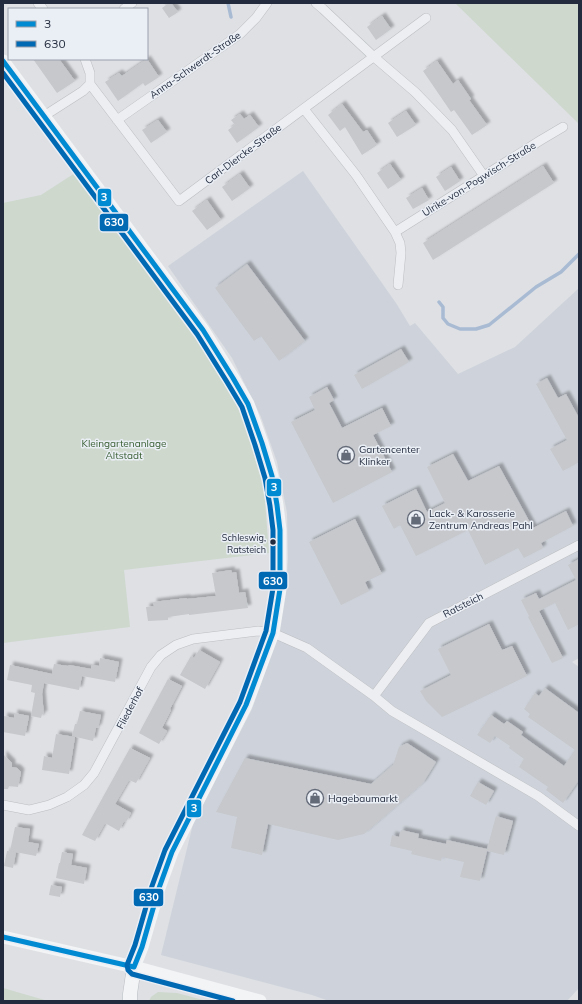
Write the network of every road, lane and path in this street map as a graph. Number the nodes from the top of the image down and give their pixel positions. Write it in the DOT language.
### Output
graph roads {
  1 [pos="267,3"];
  2 [pos="316,3"];
  3 [pos="426,18"];
  4 [pos="374,57"];
  5 [pos="85,60"];
  6 [pos="3,61"];
  7 [pos="90,84"];
  8 [pos="304,109"];
  9 [pos="44,116"];
  10 [pos="118,120"];
  11 [pos="563,127"];
  12 [pos="484,176"];
  13 [pos="395,232"];
  14 [pos="398,285"];
  15 [pos="579,545"];
  16 [pos="272,633"];
  17 [pos="374,696"];
  18 [pos="3,805"];
  19 [pos="579,826"];
  20 [pos="3,937"];
  21 [pos="134,967"];
  22 [pos="130,1001"];
  23 [pos="260,1001"];
  1 -- 10 [label="street, Anna-Schwerdt-Straße"];
  2 -- 4 [label="street"];
  3 -- 4 [label="street, Carl-Diercke-Straße"];
  4 -- 8 [label="street, Carl-Diercke-Straße"];
  4 -- 12 [label="street"];
  5 -- 7 [label="street"];
  6 -- 9 [label="street"];
  7 -- 9 [label="street"];
  7 -- 10 [label="street, Carl-Diercke-Straße"];
  8 -- 10 [label="street, Carl-Diercke-Straße"];
  8 -- 13 [label="street"];
  9 -- 16 [label="street"];
  11 -- 12 [label="street, Ulrike-von-Pogwisch-Straße"];
  12 -- 13 [label="street, Ulrike-von-Pogwisch-Straße"];
  13 -- 14 [label="street"];
  15 -- 17 [label="street, Ratsteich"];
  16 -- 17 [label="street"];
  16 -- 18 [label="street, Fliederhof"];
  16 -- 21 [label="street"];
  17 -- 19 [label="street"];
  20 -- 21 [label="street"];
  21 -- 22 [label="main road"];
  21 -- 23 [label="street"];
}
